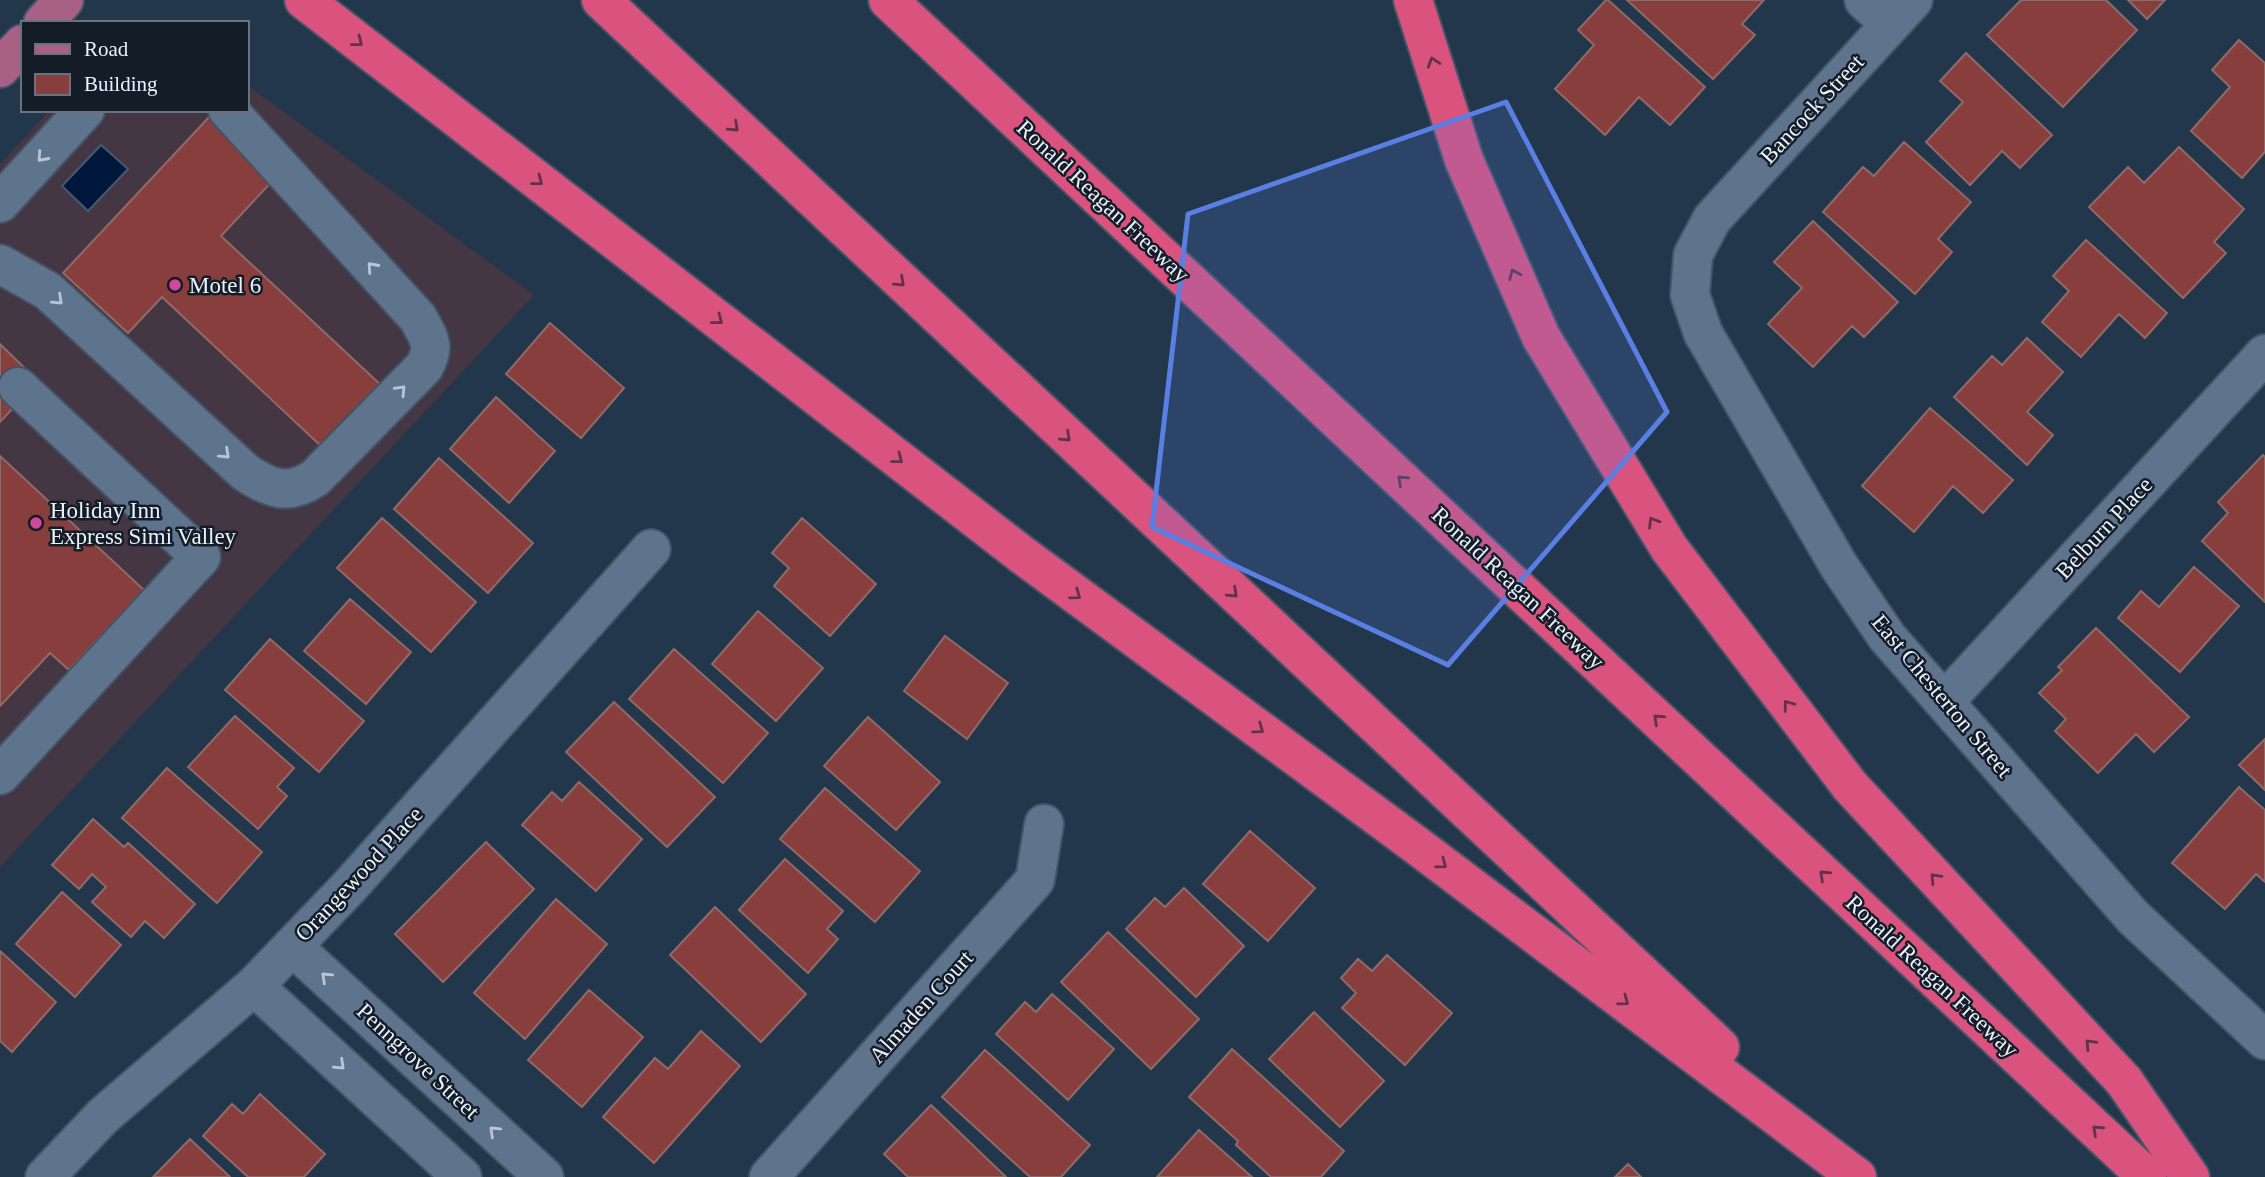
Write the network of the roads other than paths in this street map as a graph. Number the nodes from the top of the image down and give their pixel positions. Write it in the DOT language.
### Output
graph roads {
  1 [pos="64,0"];
  2 [pos="304,0"];
  3 [pos="576,0"];
  4 [pos="601,0"];
  5 [pos="888,0"];
  6 [pos="1413,0"];
  7 [pos="1889,8"];
  8 [pos="45,21"];
  9 [pos="21,46"];
  10 [pos="0,68"];
  11 [pos="684,80"];
  12 [pos="83,112"];
  13 [pos="230,112"];
  14 [pos="0,203"];
  15 [pos="1712,219"];
  16 [pos="0,264"];
  17 [pos="2265,354"];
  18 [pos="18,387"];
  19 [pos="651,549"];
  20 [pos="1944,702"];
  21 [pos="0,775"];
  22 [pos="1044,824"];
  23 [pos="292,946"];
  24 [pos="254,986"];
  25 [pos="2265,1040"];
  26 [pos="45,1177"];
  27 [pos="462,1177"];
  28 [pos="544,1177"];
  29 [pos="769,1177"];
  30 [pos="1858,1177"];
  31 [pos="2147,1177"];
  32 [pos="2190,1177"];
  1 -- 8 [label="main road"];
  2 -- 30 [label="highway, one-way"];
  3 -- 11 [label="highway"];
  4 -- 11 [label="highway"];
  31 -- 5 [label="highway, Ronald Reagan Freeway, one-way"];
  32 -- 6 [label="highway, one-way"];
  7 -- 15 [label="street, Bancock Street"];
  9 -- 10 [label="main road"];
  11 -- 30 [label="highway, one-way"];
  12 -- 14 [label="street, one-way"];
  16 -- 13 [label="street, one-way"];
  15 -- 20 [label="street, East Chesterton Street"];
  17 -- 20 [label="street, Belburn Place"];
  18 -- 21 [label="street"];
  19 -- 23 [label="street, Orangewood Place"];
  20 -- 25 [label="street, East Chesterton Street"];
  22 -- 29 [label="street, Almaden Court"];
  23 -- 24 [label="street, Orangewood Place"];
  28 -- 23 [label="street, Penngrove Street, one-way"];
  24 -- 26 [label="street, Orangewood Place"];
  24 -- 27 [label="street, one-way"];
}
